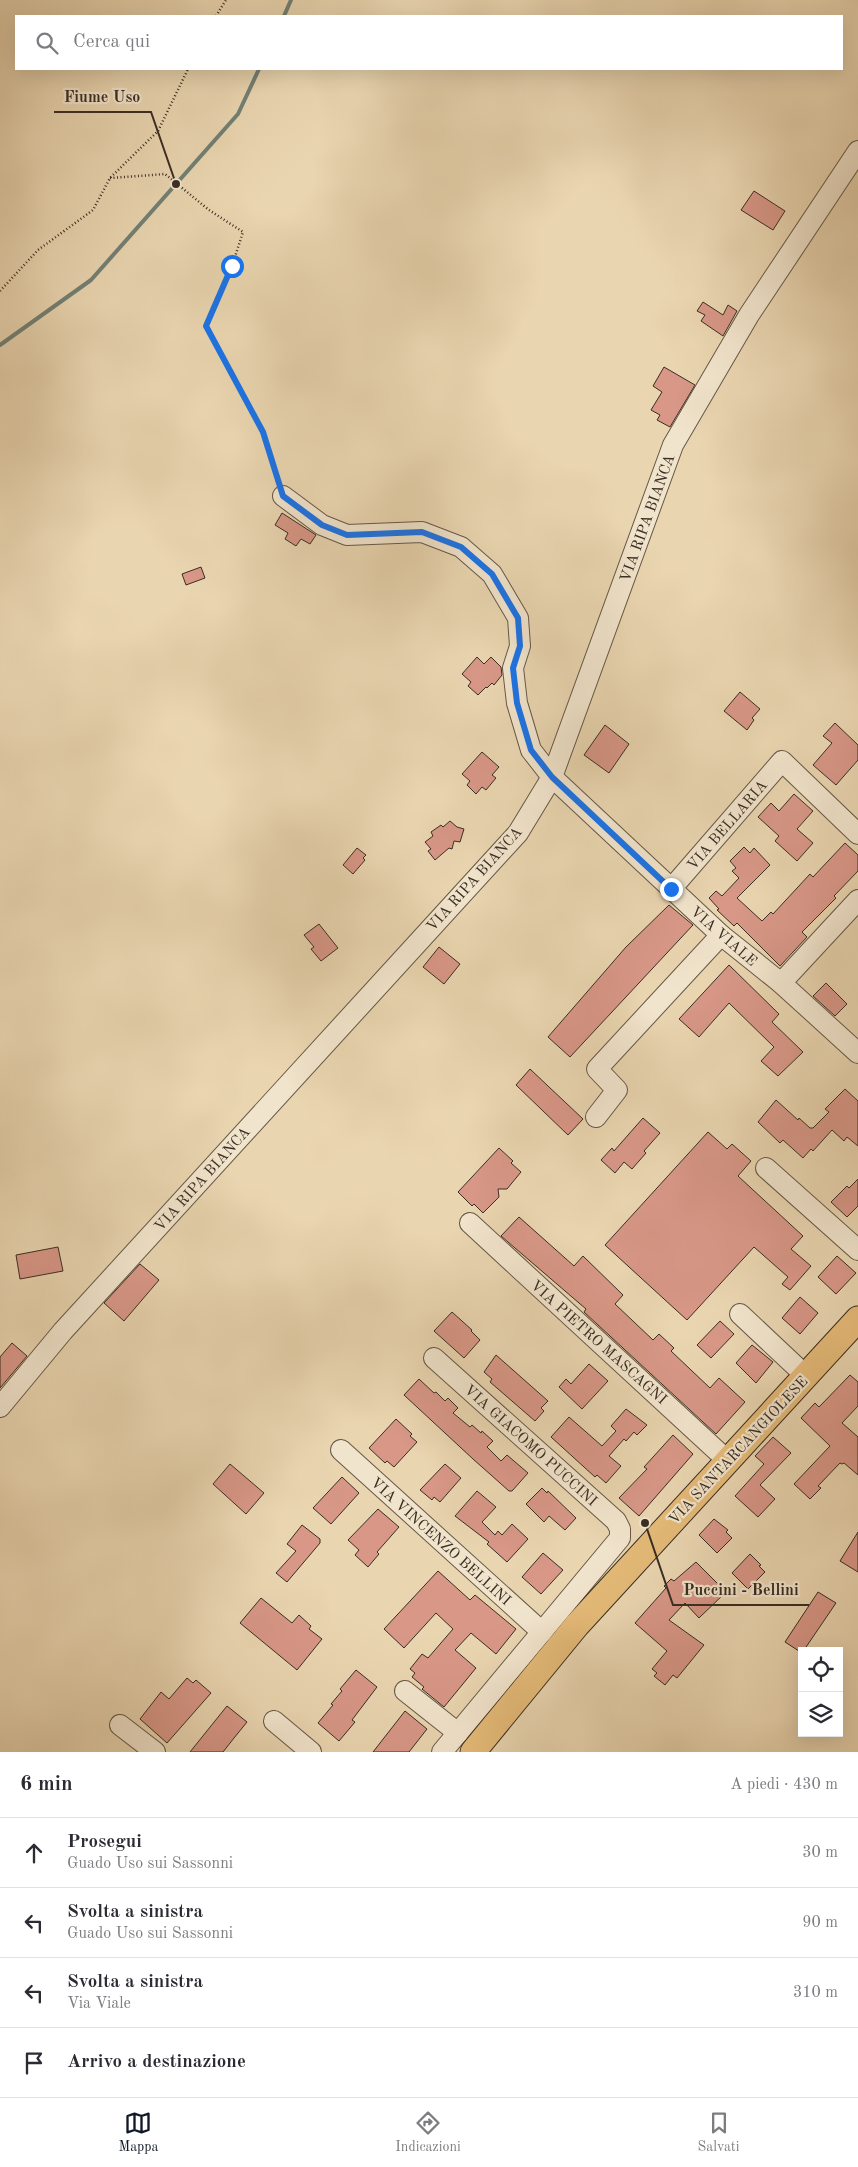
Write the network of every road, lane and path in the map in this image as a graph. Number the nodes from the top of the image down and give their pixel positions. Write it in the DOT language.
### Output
graph roads {
  1 [pos="226,0"];
  2 [pos="217,15"];
  3 [pos="188,70"];
  4 [pos="858,151"];
  5 [pos="110,178"];
  6 [pos="0,291"];
  7 [pos="283,496"];
  8 [pos="552,777"];
  9 [pos="858,834"];
  10 [pos="671,889"];
  11 [pos="858,900"];
  12 [pos="721,935"];
  13 [pos="780,983"];
  14 [pos="858,1053"];
  15 [pos="596,1117"];
  16 [pos="766,1168"];
  17 [pos="470,1223"];
  18 [pos="858,1250"];
  19 [pos="740,1314"];
  20 [pos="858,1319"];
  21 [pos="434,1358"];
  22 [pos="806,1376"];
  23 [pos="0,1407"];
  24 [pos="341,1450"];
  25 [pos="728,1461"];
  26 [pos="620,1538"];
  27 [pos="569,1617"];
  28 [pos="542,1632"];
  29 [pos="405,1691"];
  30 [pos="274,1721"];
  31 [pos="120,1724"];
  32 [pos="465,1743"];
  33 [pos="155,1752"];
  34 [pos="311,1752"];
  35 [pos="442,1752"];
  1 -- 2 [label="path"];
  3 -- 5 [label="path"];
  4 -- 8 [label="street, VIA RIPA BIANCA"];
  5 -- 6 [label="path"];
  5 -- 7 [label="path"];
  7 -- 8 [label="street, VIA VIALE"];
  8 -- 10 [label="street, VIA VIALE"];
  8 -- 23 [label="street, VIA RIPA BIANCA"];
  9 -- 10 [label="street, VIA BELLARIA"];
  10 -- 12 [label="street, VIA VIALE"];
  11 -- 13 [label="street"];
  12 -- 13 [label="street, VIA VIALE"];
  12 -- 15 [label="street"];
  13 -- 14 [label="street, VIA VIALE"];
  16 -- 18 [label="street"];
  17 -- 25 [label="street, VIA PIETRO MASCAGNI"];
  19 -- 22 [label="street"];
  20 -- 22 [label="main road, VIA SANTARCANGIOLESE"];
  21 -- 26 [label="street, VIA GIACOMO PUCCINI"];
  22 -- 25 [label="main road, VIA SANTARCANGIOLESE"];
  24 -- 28 [label="street, VIA VINCENZO BELLINI"];
  25 -- 27 [label="main road, VIA SANTARCANGIOLESE"];
  26 -- 27 [label="street, VIA SANTARCANGIOLESE"];
  27 -- 28 [label="street, VIA SANTARCANGIOLESE"];
  27 -- 32 [label="main road, VIA SANTARCANGIOLESE"];
  28 -- 32 [label="street, VIA SANTARCANGIOLESE"];
  29 -- 32 [label="street"];
  30 -- 34 [label="street"];
  31 -- 33 [label="street"];
  32 -- 35 [label="street, VIA SANTARCANGIOLESE"];
}
